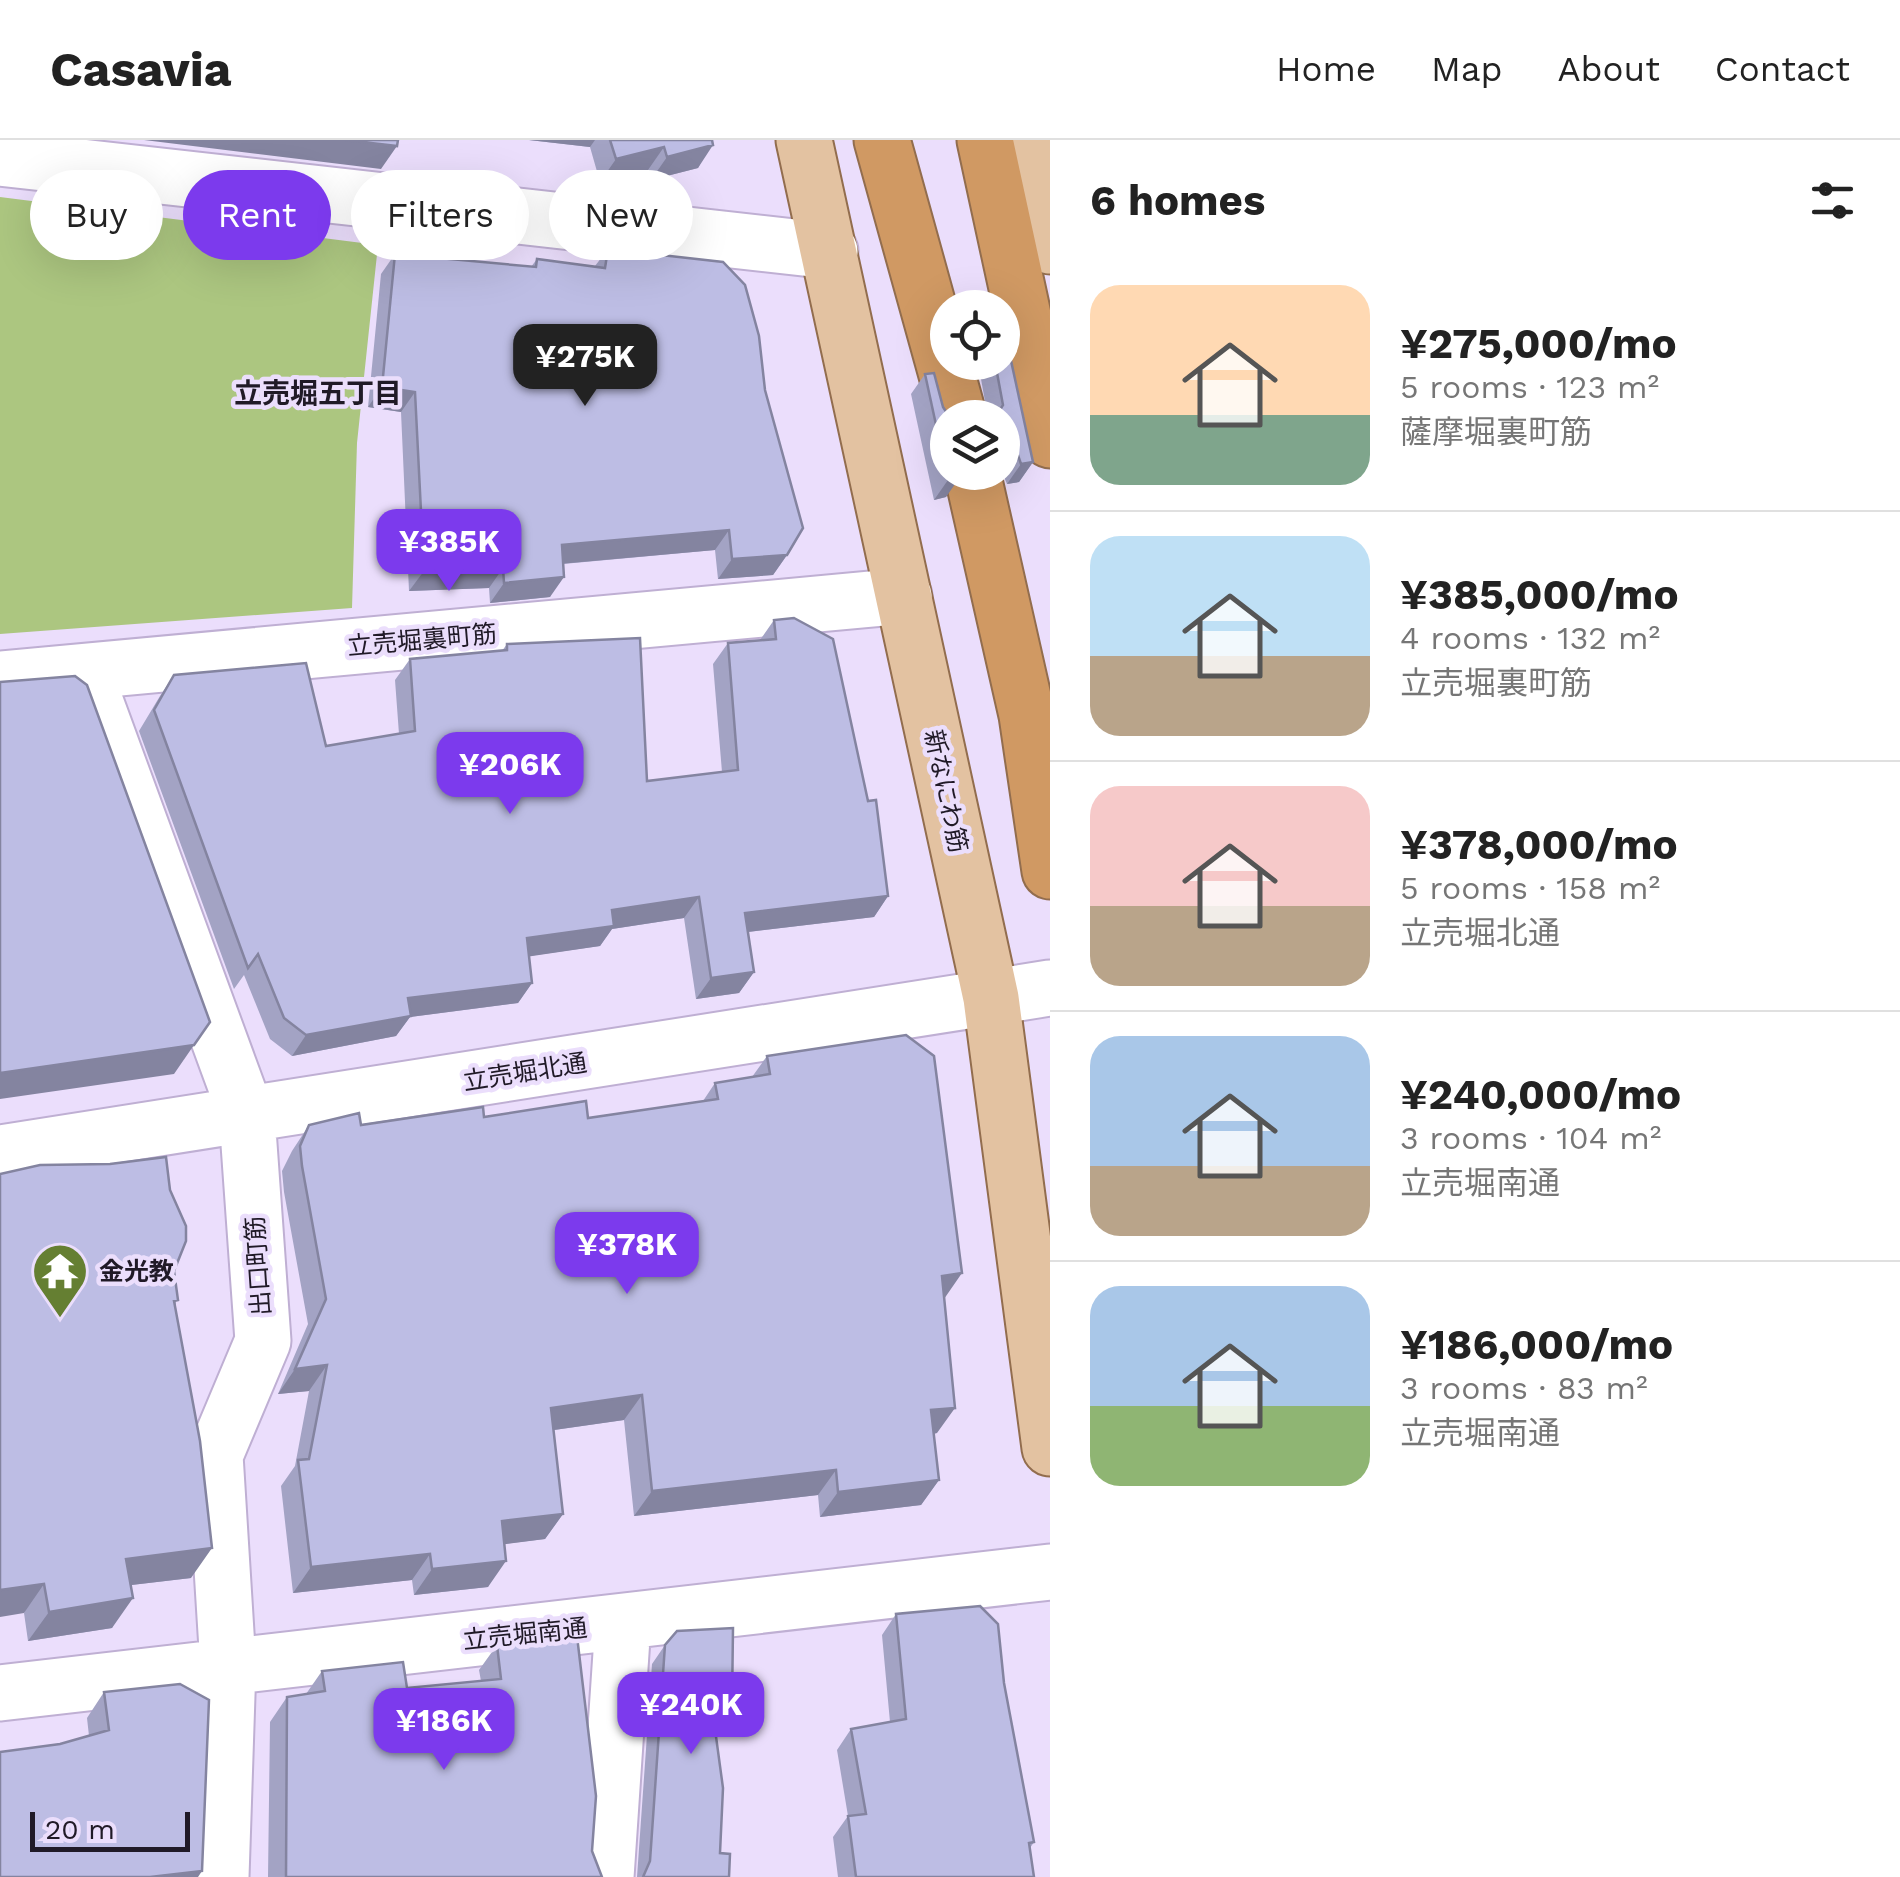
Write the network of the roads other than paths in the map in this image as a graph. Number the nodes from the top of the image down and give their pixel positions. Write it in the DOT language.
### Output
graph roads {
  1 [pos="804,140"];
  2 [pos="882,140"];
  3 [pos="908,140"];
  4 [pos="985,140"];
  5 [pos="1025,140"];
  6 [pos="0,158"];
  7 [pos="1050,246"];
  8 [pos="830,251"];
  9 [pos="930,290"];
  10 [pos="930,303"];
  11 [pos="1050,440"];
  12 [pos="976,490"];
  13 [pos="904,596"];
  14 [pos="85,674"];
  15 [pos="0,679"];
  16 [pos="1050,870"];
  17 [pos="1050,988"];
  18 [pos="992,998"];
  19 [pos="248,1116"];
  20 [pos="0,1153"];
  21 [pos="1050,1448"];
  22 [pos="1050,1572"];
  23 [pos="623,1623"];
  24 [pos="228,1665"];
  25 [pos="0,1693"];
  26 [pos="221,1877"];
  27 [pos="606,1877"];
  1 -- 8 [label="main road, 新なにわ筋"];
  2 -- 10 [label="highway"];
  3 -- 9 [label="highway"];
  4 -- 11 [label="highway"];
  5 -- 7 [label="main road"];
  6 -- 8 [label="street"];
  8 -- 13 [label="main road, 新なにわ筋"];
  12 -- 16 [label="highway"];
  13 -- 14 [label="street, 立売堀裏町筋"];
  13 -- 18 [label="main road, 新なにわ筋"];
  14 -- 15 [label="street, 立売堀裏町筋"];
  14 -- 19 [label="street, 出口町筋"];
  17 -- 18 [label="street, 立売堀北通"];
  18 -- 19 [label="street, 立売堀北通"];
  18 -- 21 [label="main road, 新なにわ筋"];
  19 -- 20 [label="street, 立売堀北通"];
  19 -- 24 [label="street, 出口町筋"];
  22 -- 23 [label="street, 立売堀南通"];
  23 -- 24 [label="street, 立売堀南通"];
  23 -- 27 [label="street"];
  24 -- 25 [label="street, 立売堀南通"];
  24 -- 26 [label="street, 出口町筋"];
}
